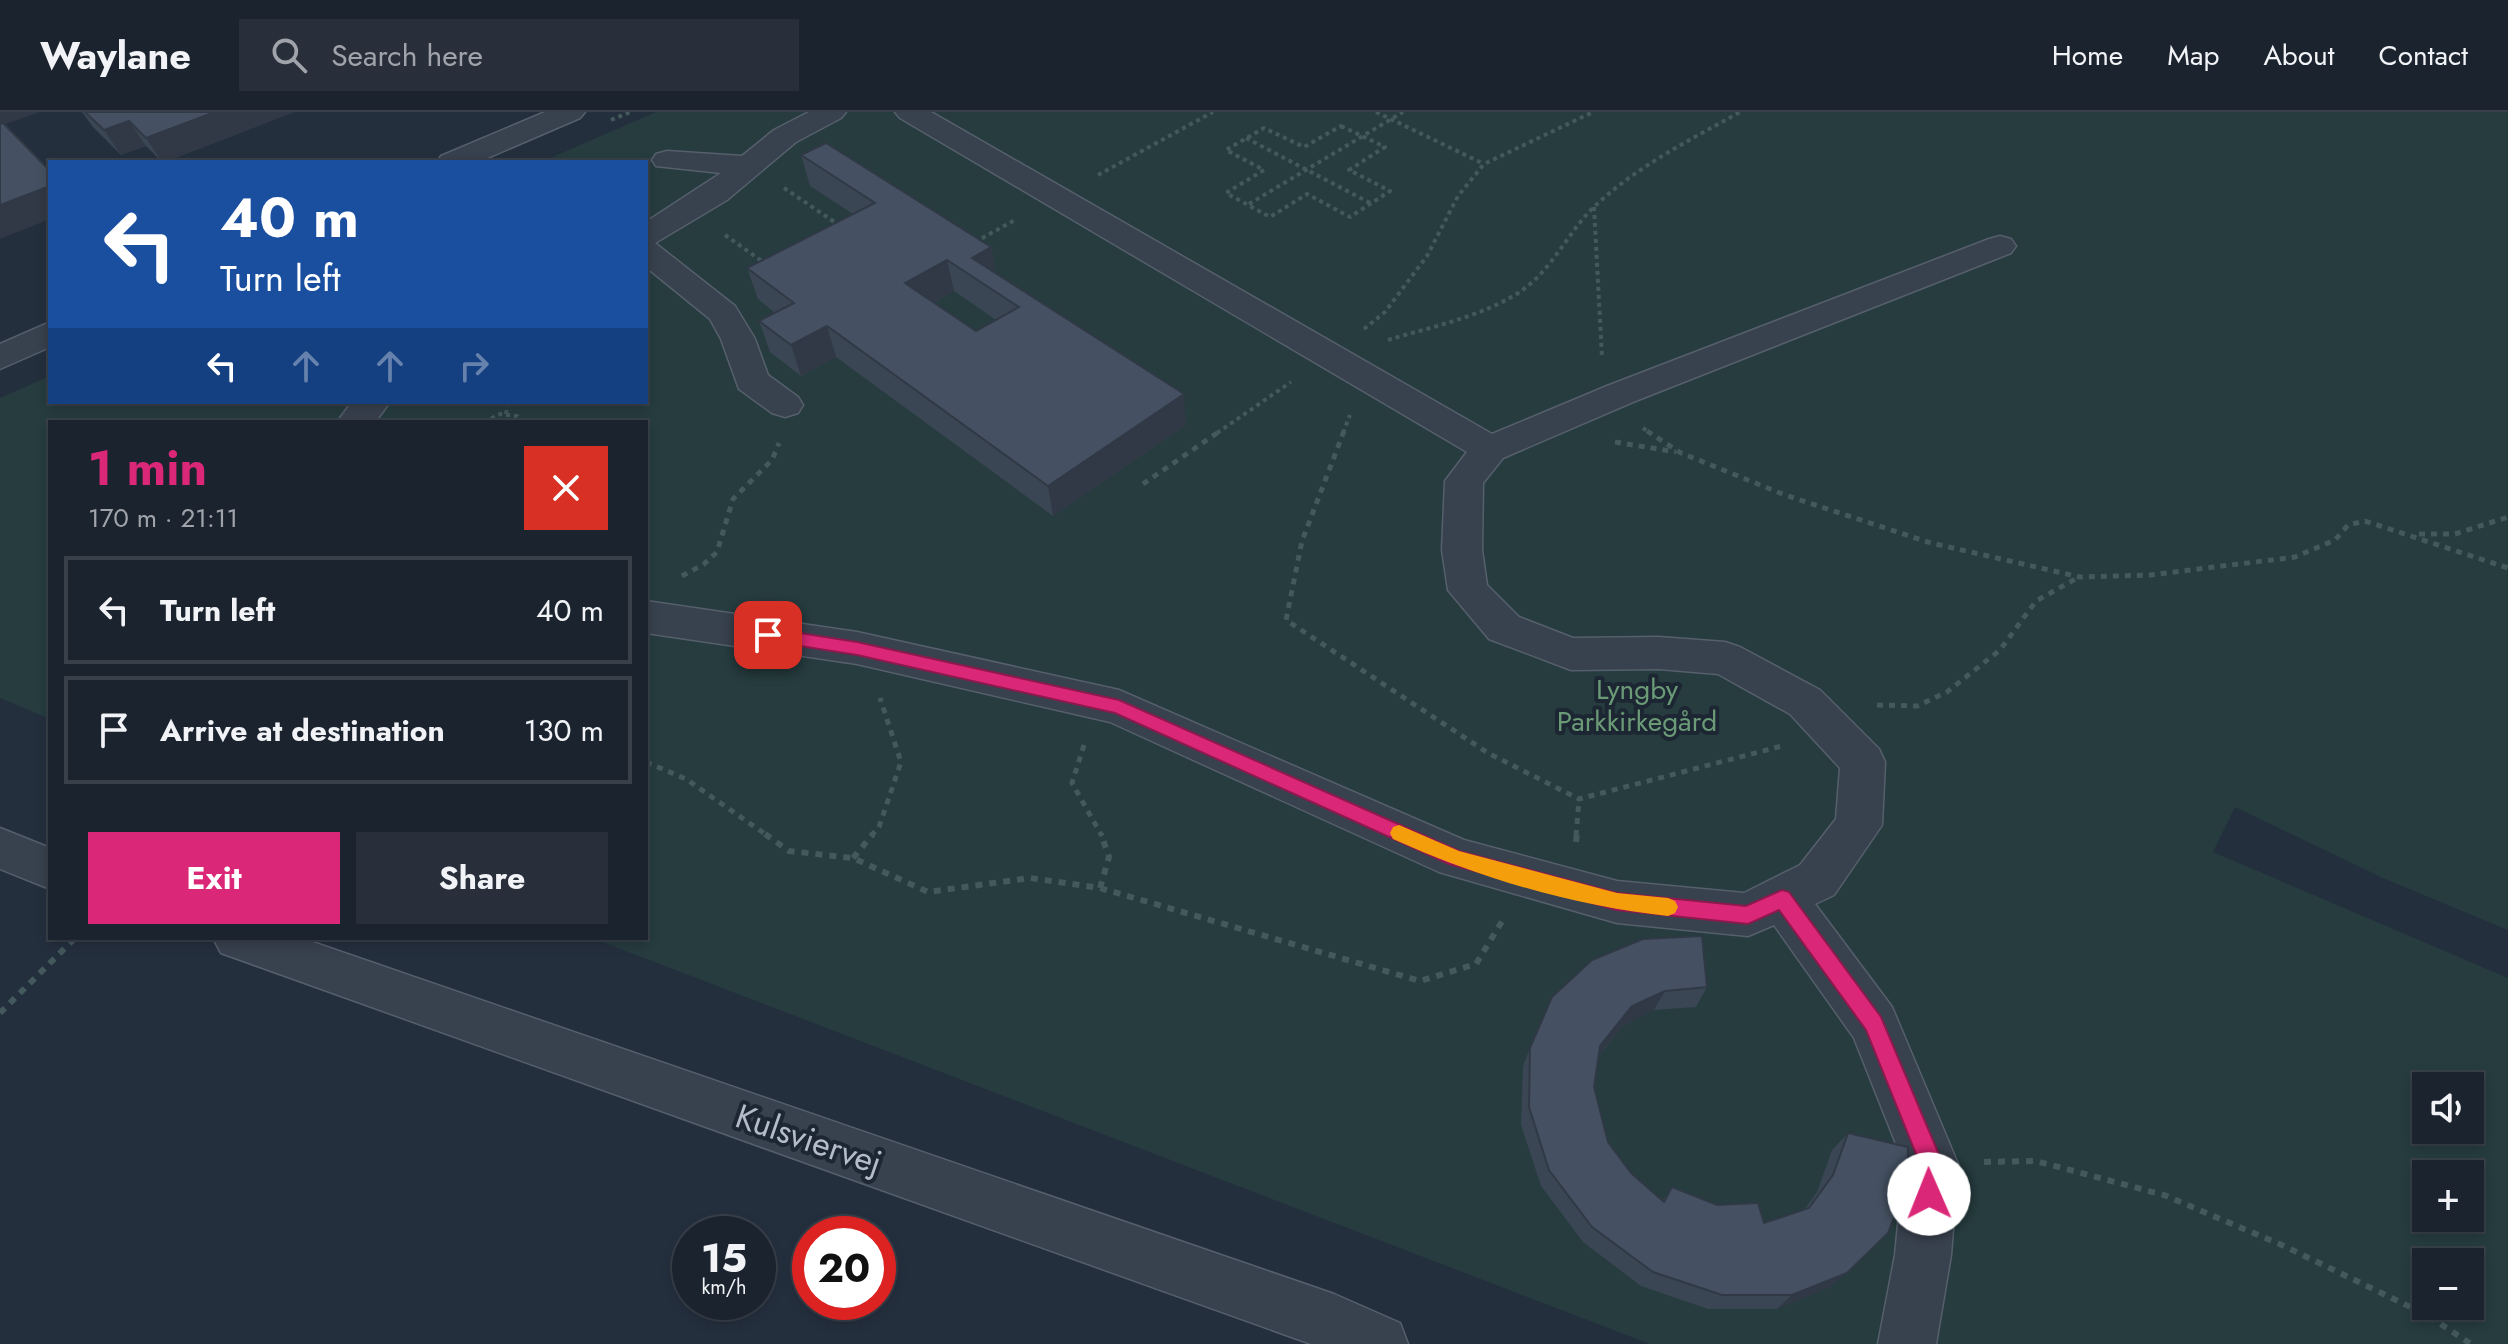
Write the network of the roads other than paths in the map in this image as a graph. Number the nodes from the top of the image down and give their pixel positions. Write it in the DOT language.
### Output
graph roads {
  1 [pos="570,112"];
  2 [pos="831,112"];
  3 [pos="910,112"];
  4 [pos="457,160"];
  5 [pos="667,160"];
  6 [pos="750,166"];
  7 [pos="648,235"];
  8 [pos="2000,246"];
  9 [pos="648,253"];
  10 [pos="48,334"];
  11 [pos="48,334"];
  12 [pos="0,350"];
  13 [pos="0,358"];
  14 [pos="370,404"];
  15 [pos="785,405"];
  16 [pos="357,420"];
  17 [pos="1490,449"];
  18 [pos="648,617"];
  19 [pos="0,848"];
  20 [pos="48,868"];
  21 [pos="1782,898"];
  22 [pos="244,940"];
  23 [pos="1379,1344"];
  24 [pos="1907,1344"];
  1 -- 4 [label="street"];
  2 -- 6 [label="street"];
  3 -- 17 [label="street"];
  5 -- 6 [label="street"];
  6 -- 7 [label="street"];
  8 -- 17 [label="street"];
  9 -- 15 [label="street"];
  10 -- 12 [label="street"];
  11 -- 13 [label="street"];
  14 -- 16 [label="street"];
  17 -- 21 [label="street"];
  18 -- 21 [label="street"];
  19 -- 20 [label="street"];
  21 -- 24 [label="street"];
  22 -- 23 [label="street, Kulsviervej"];
}
